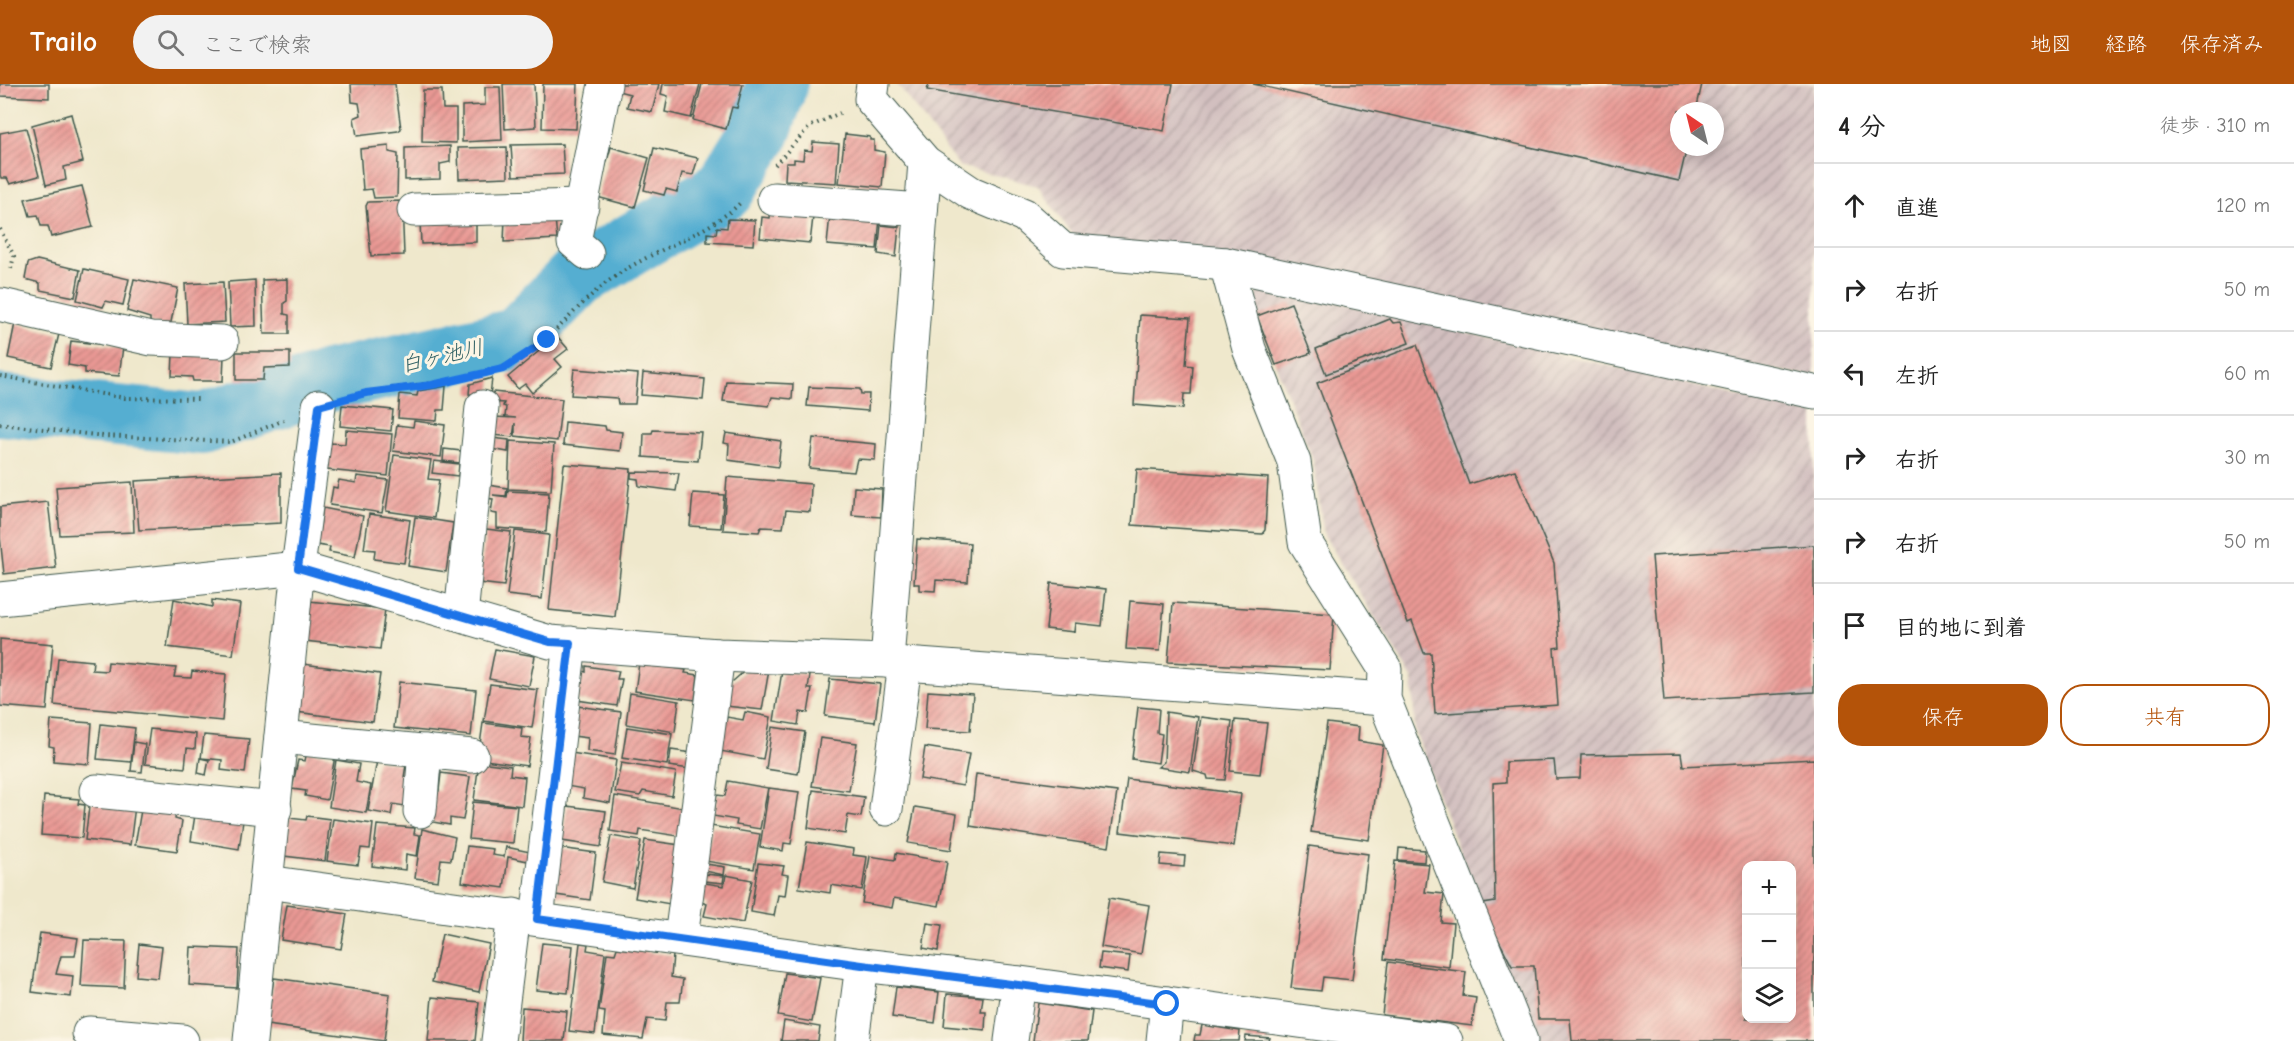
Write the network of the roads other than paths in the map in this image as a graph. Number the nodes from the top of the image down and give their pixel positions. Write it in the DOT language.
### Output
graph roads {
  1 [pos="605,84"];
  2 [pos="872,92"];
  3 [pos="925,162"];
  4 [pos="763,189"];
  5 [pos="582,206"];
  6 [pos="414,210"];
  7 [pos="921,210"];
  8 [pos="587,253"];
  9 [pos="1226,264"];
  10 [pos="2,305"];
  11 [pos="222,342"];
  12 [pos="1814,392"];
  13 [pos="319,406"];
  14 [pos="482,407"];
  15 [pos="298,568"];
  16 [pos="0,599"];
  17 [pos="461,616"];
  18 [pos="570,643"];
  19 [pos="718,655"];
  20 [pos="896,663"];
  21 [pos="1384,699"];
  22 [pos="282,737"];
  23 [pos="425,751"];
  24 [pos="472,756"];
  25 [pos="96,791"];
  26 [pos="275,809"];
  27 [pos="886,809"];
  28 [pos="420,811"];
  29 [pos="267,882"];
  30 [pos="525,917"];
  31 [pos="681,938"];
  32 [pos="862,965"];
  33 [pos="1019,983"];
  34 [pos="1167,1004"];
  35 [pos="1313,1032"];
  36 [pos="89,1033"];
  37 [pos="182,1041"];
  38 [pos="250,1041"];
  39 [pos="498,1041"];
  40 [pos="852,1041"];
  41 [pos="1011,1041"];
  42 [pos="1163,1041"];
  43 [pos="1446,1041"];
  44 [pos="1521,1041"];
  1 -- 5 [label="street"];
  2 -- 3 [label="street"];
  3 -- 7 [label="street"];
  3 -- 9 [label="street"];
  4 -- 7 [label="street"];
  5 -- 6 [label="street"];
  5 -- 8 [label="street"];
  7 -- 20 [label="street"];
  9 -- 12 [label="street"];
  9 -- 21 [label="street"];
  10 -- 11 [label="street"];
  13 -- 15 [label="street"];
  14 -- 17 [label="street"];
  15 -- 16 [label="street"];
  15 -- 17 [label="street"];
  15 -- 22 [label="street"];
  17 -- 18 [label="street"];
  18 -- 19 [label="street"];
  18 -- 30 [label="street"];
  19 -- 20 [label="street"];
  19 -- 31 [label="street"];
  20 -- 21 [label="street"];
  20 -- 27 [label="street"];
  21 -- 44 [label="street"];
  22 -- 23 [label="street"];
  22 -- 26 [label="street"];
  23 -- 24 [label="street"];
  23 -- 28 [label="street"];
  25 -- 26 [label="street"];
  26 -- 29 [label="street"];
  29 -- 30 [label="street"];
  29 -- 38 [label="street"];
  30 -- 31 [label="street"];
  30 -- 39 [label="street"];
  31 -- 32 [label="street"];
  32 -- 33 [label="street"];
  32 -- 40 [label="street"];
  33 -- 34 [label="street"];
  33 -- 41 [label="street"];
  34 -- 35 [label="street"];
  34 -- 42 [label="street"];
  35 -- 43 [label="street"];
  36 -- 37 [label="street"];
}
